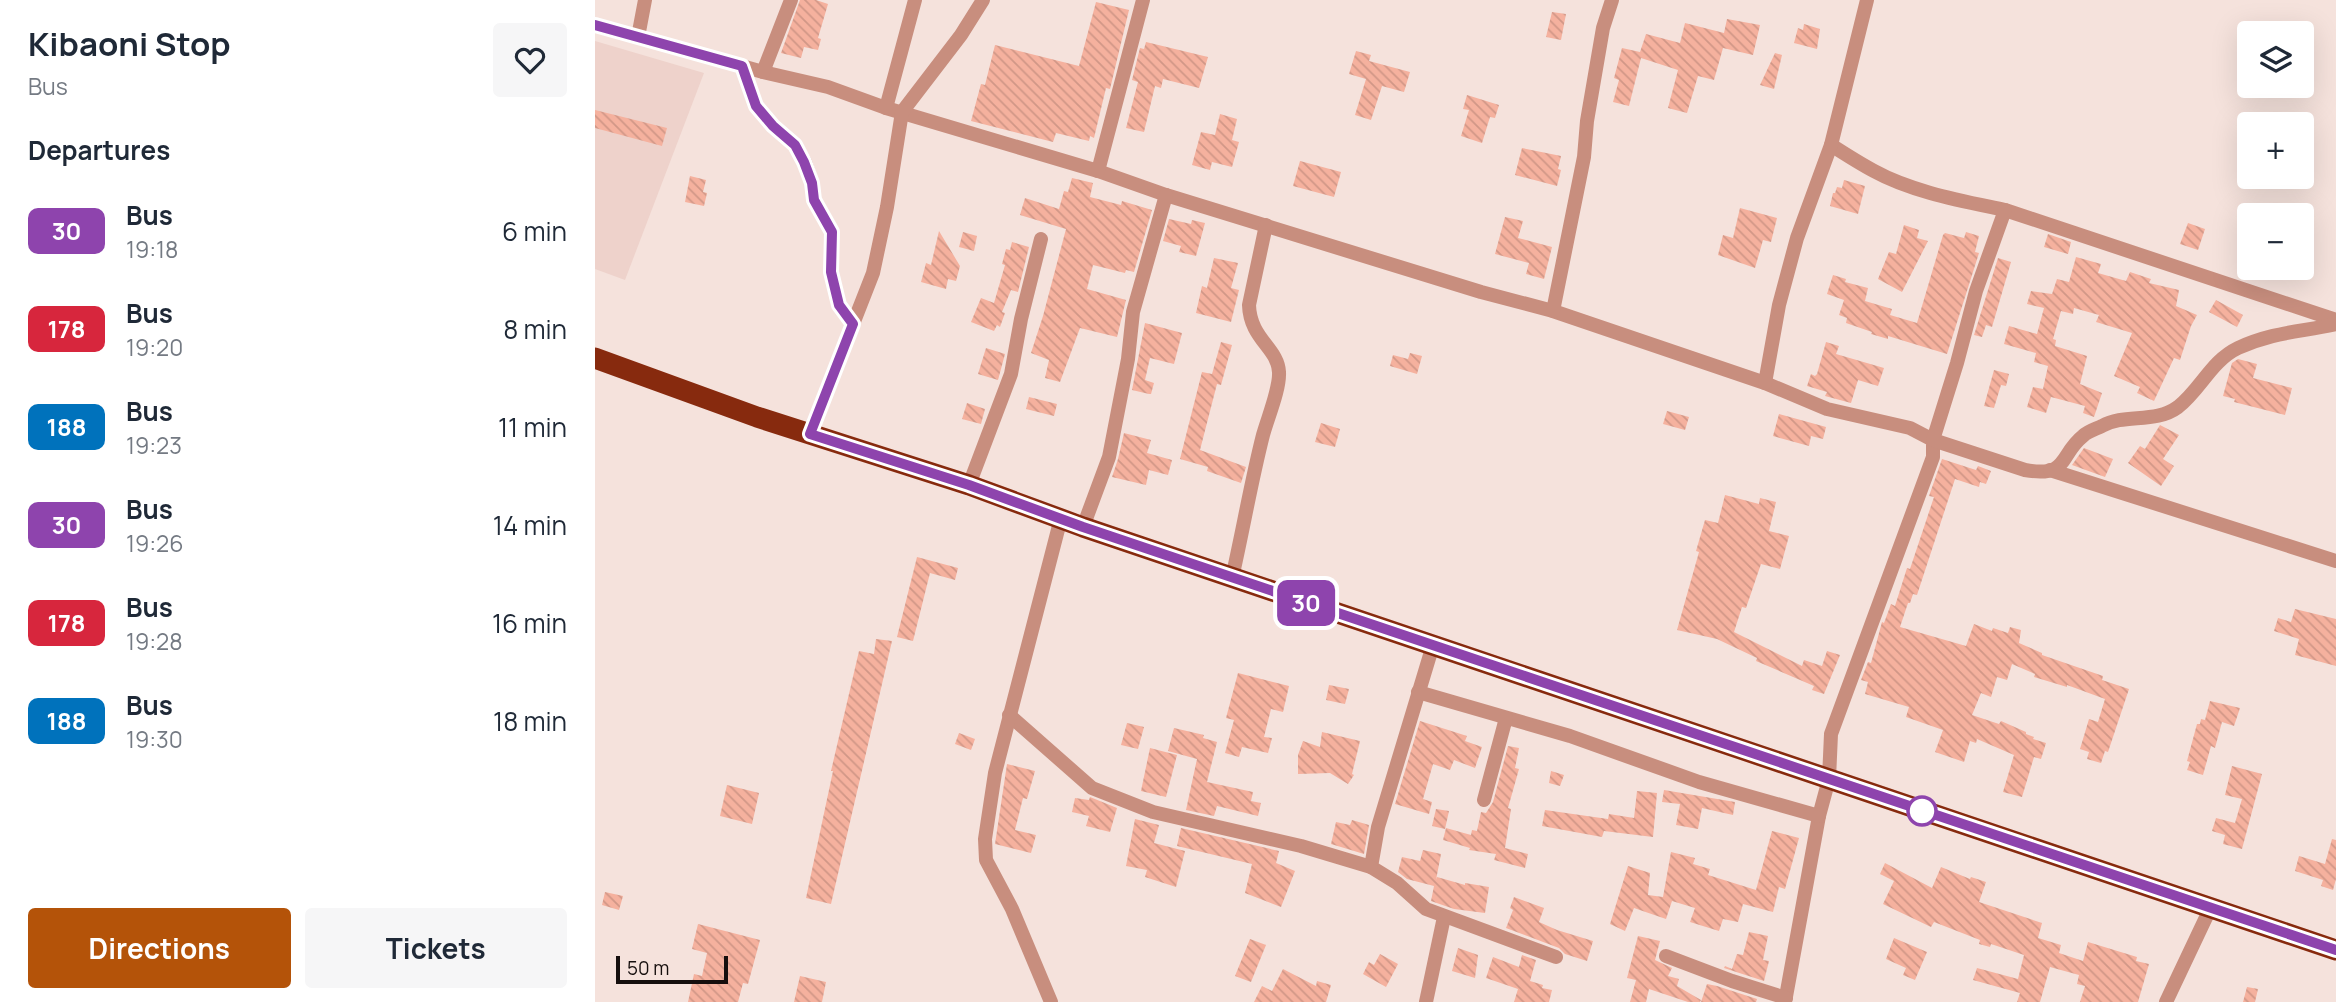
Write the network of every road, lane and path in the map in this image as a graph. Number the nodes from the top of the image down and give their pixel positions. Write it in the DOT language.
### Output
graph roads {
  1 [pos="645,0"];
  2 [pos="791,0"];
  3 [pos="915,0"];
  4 [pos="983,0"];
  5 [pos="1143,0"];
  6 [pos="1612,0"];
  7 [pos="1867,0"];
  8 [pos="595,25"];
  9 [pos="638,37"];
  10 [pos="742,66"];
  11 [pos="763,72"];
  12 [pos="886,107"];
  13 [pos="902,112"];
  14 [pos="1831,145"];
  15 [pos="1098,171"];
  16 [pos="1166,195"];
  17 [pos="2005,210"];
  18 [pos="1266,225"];
  19 [pos="1041,239"];
  20 [pos="1553,311"];
  21 [pos="2336,322"];
  22 [pos="853,324"];
  23 [pos="595,358"];
  24 [pos="1765,383"];
  25 [pos="810,434"];
  26 [pos="1933,440"];
  27 [pos="2050,470"];
  28 [pos="969,485"];
  29 [pos="1061,518"];
  30 [pos="1083,527"];
  31 [pos="2336,561"];
  32 [pos="1232,578"];
  33 [pos="1433,645"];
  34 [pos="1418,692"];
  35 [pos="1009,715"];
  36 [pos="1506,718"];
  37 [pos="1829,779"];
  38 [pos="1484,800"];
  39 [pos="1819,816"];
  40 [pos="1371,867"];
  41 [pos="2210,909"];
  42 [pos="1444,917"];
  43 [pos="2336,950"];
  44 [pos="1666,956"];
  45 [pos="1556,957"];
  46 [pos="1785,1000"];
  47 [pos="1051,1002"];
  48 [pos="1426,1002"];
  49 [pos="2166,1002"];
  1 -- 9 [label="street"];
  2 -- 11 [label="street"];
  3 -- 12 [label="street"];
  4 -- 13 [label="street"];
  5 -- 15 [label="street"];
  6 -- 20 [label="street"];
  7 -- 14 [label="street"];
  8 -- 9 [label="street"];
  9 -- 10 [label="street"];
  10 -- 11 [label="street"];
  10 -- 22 [label="street"];
  11 -- 12 [label="street"];
  12 -- 13 [label="street"];
  13 -- 15 [label="street"];
  13 -- 22 [label="street"];
  14 -- 17 [label="street"];
  14 -- 24 [label="street"];
  15 -- 16 [label="street"];
  16 -- 18 [label="street"];
  16 -- 30 [label="street"];
  17 -- 21 [label="street"];
  17 -- 26 [label="street"];
  18 -- 20 [label="street"];
  18 -- 32 [label="street"];
  19 -- 28 [label="street"];
  20 -- 24 [label="street"];
  21 -- 27 [label="street"];
  22 -- 25 [label="street"];
  23 -- 25 [label="highway"];
  24 -- 26 [label="street"];
  25 -- 28 [label="highway"];
  26 -- 27 [label="street"];
  26 -- 37 [label="street"];
  27 -- 31 [label="street"];
  28 -- 29 [label="highway"];
  29 -- 30 [label="highway"];
  29 -- 35 [label="street"];
  30 -- 32 [label="highway"];
  32 -- 33 [label="highway"];
  33 -- 34 [label="street"];
  33 -- 37 [label="highway"];
  34 -- 36 [label="street"];
  34 -- 40 [label="street"];
  35 -- 40 [label="street"];
  35 -- 47 [label="street"];
  36 -- 38 [label="street"];
  36 -- 39 [label="street"];
  37 -- 39 [label="street"];
  37 -- 41 [label="highway"];
  39 -- 46 [label="street"];
  40 -- 42 [label="street"];
  41 -- 43 [label="highway"];
  41 -- 49 [label="street"];
  42 -- 45 [label="street"];
  42 -- 48 [label="street"];
  44 -- 46 [label="street"];
}
